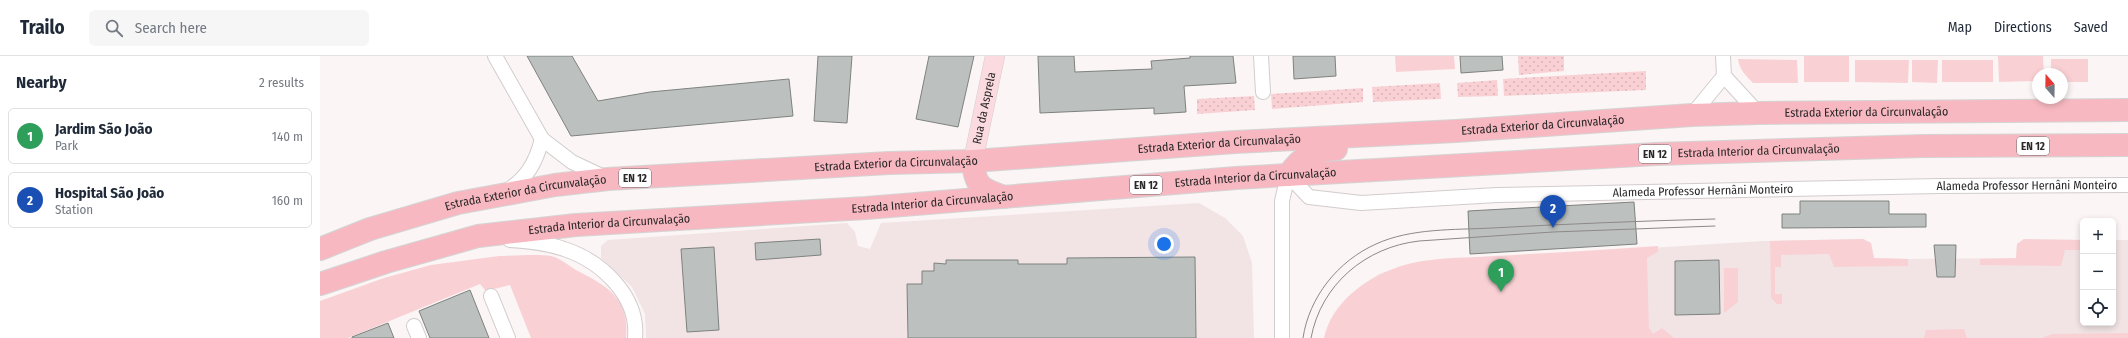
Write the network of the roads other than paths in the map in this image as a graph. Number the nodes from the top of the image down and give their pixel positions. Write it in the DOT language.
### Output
graph roads {
  1 [pos="495,56"];
  2 [pos="995,56"];
  3 [pos="1262,56"];
  4 [pos="1723,56"];
  5 [pos="1724,76"];
  6 [pos="1263,92"];
  7 [pos="2128,110"];
  8 [pos="1758,113"];
  9 [pos="1692,115"];
  10 [pos="1438,132"];
  11 [pos="542,139"];
  12 [pos="2128,145"];
  13 [pos="967,161"];
  14 [pos="1288,175"];
  15 [pos="608,179"];
  16 [pos="2128,185"];
  17 [pos="498,196"];
  18 [pos="1005,197"];
  19 [pos="953,200"];
  20 [pos="478,236"];
  21 [pos="320,250"];
  22 [pos="320,284"];
  23 [pos="492,296"];
  24 [pos="508,338"];
  25 [pos="635,338"];
  26 [pos="1282,338"];
  1 -- 11 [label="street"];
  2 -- 13 [label="street, Rua da Asprela"];
  3 -- 6 [label="street"];
  4 -- 5 [label="street"];
  5 -- 8 [label="street"];
  5 -- 9 [label="street"];
  7 -- 8 [label="main road, Estrada Exterior da Circunvalação / EN 12"];
  8 -- 9 [label="main road, Estrada Exterior da Circunvalação / EN 12"];
  9 -- 10 [label="main road, Estrada Exterior da Circunvalação / EN 12"];
  10 -- 13 [label="main road, Estrada Exterior da Circunvalação / EN 12"];
  10 -- 14 [label="main road"];
  11 -- 15 [label="street"];
  11 -- 17 [label="street"];
  12 -- 14 [label="main road, Estrada Interior da Circunvalação / EN 12"];
  13 -- 15 [label="main road, Estrada Exterior da Circunvalação / EN 12"];
  13 -- 18 [label="main road"];
  13 -- 19 [label="main road"];
  14 -- 16 [label="street, Alameda Professor Hernâni Monteiro"];
  14 -- 18 [label="main road, Estrada Interior da Circunvalação / EN 12"];
  14 -- 26 [label="street"];
  15 -- 17 [label="main road, Estrada Exterior da Circunvalação / EN 12"];
  17 -- 21 [label="main road, Estrada Exterior da Circunvalação / EN 12"];
  18 -- 19 [label="main road, Estrada Interior da Circunvalação / EN 12"];
  19 -- 20 [label="main road, Estrada Interior da Circunvalação / EN 12"];
  20 -- 22 [label="main road, Estrada Interior da Circunvalação / EN 12"];
  20 -- 25 [label="street"];
  23 -- 24 [label="street"];
}
